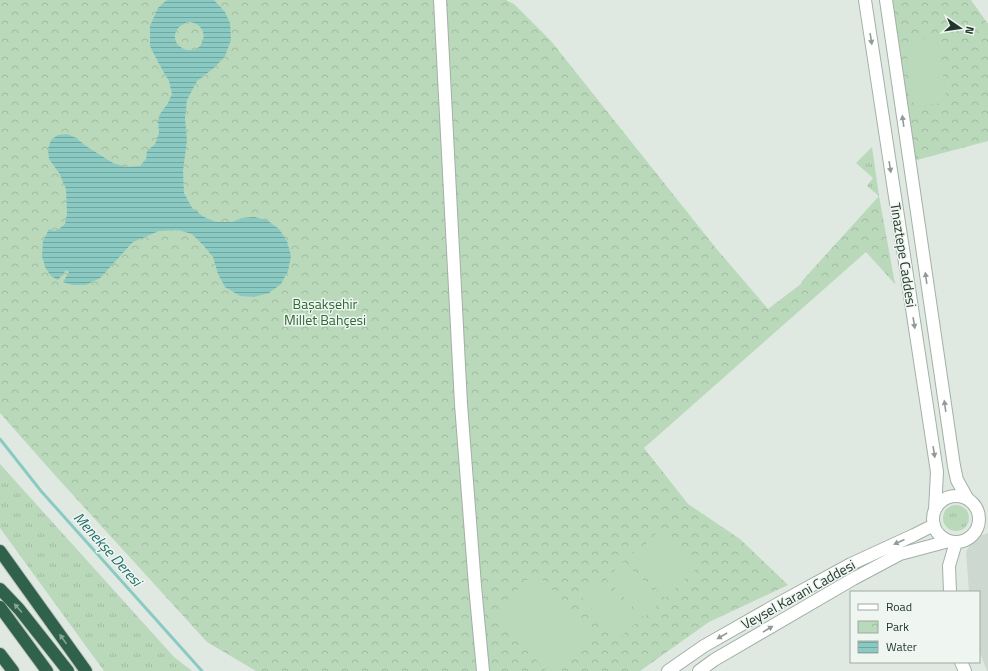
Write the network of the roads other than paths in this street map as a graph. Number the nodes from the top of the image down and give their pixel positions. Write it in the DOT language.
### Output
graph roads {
  1 [pos="440,0"];
  2 [pos="865,0"];
  3 [pos="886,0"];
  4 [pos="966,498"];
  5 [pos="982,507"];
  6 [pos="935,510"];
  7 [pos="934,525"];
  8 [pos="983,526"];
  9 [pos="952,542"];
  10 [pos="0,551"];
  11 [pos="0,589"];
  12 [pos="950,591"];
  13 [pos="0,607"];
  14 [pos="0,654"];
  15 [pos="13,671"];
  16 [pos="48,671"];
  17 [pos="68,671"];
  18 [pos="86,671"];
  19 [pos="483,671"];
  20 [pos="668,671"];
  21 [pos="698,671"];
  1 -- 19 [label="street"];
  2 -- 6 [label="street, Tınaztepe Caddesi, one-way"];
  4 -- 3 [label="street, Tınaztepe Caddesi, one-way"];
  4 -- 5 [label="street"];
  4 -- 6 [label="street"];
  5 -- 8 [label="street"];
  6 -- 7 [label="street"];
  7 -- 9 [label="street"];
  7 -- 20 [label="street, Veysel Karani Caddesi, one-way"];
  8 -- 9 [label="street"];
  9 -- 12 [label="street"];
  21 -- 9 [label="street, Veysel Karani Caddesi, one-way"];
  18 -- 10 [label="highway, one-way"];
  17 -- 11 [label="highway, one-way"];
  13 -- 16 [label="highway"];
  14 -- 15 [label="highway"];
}
